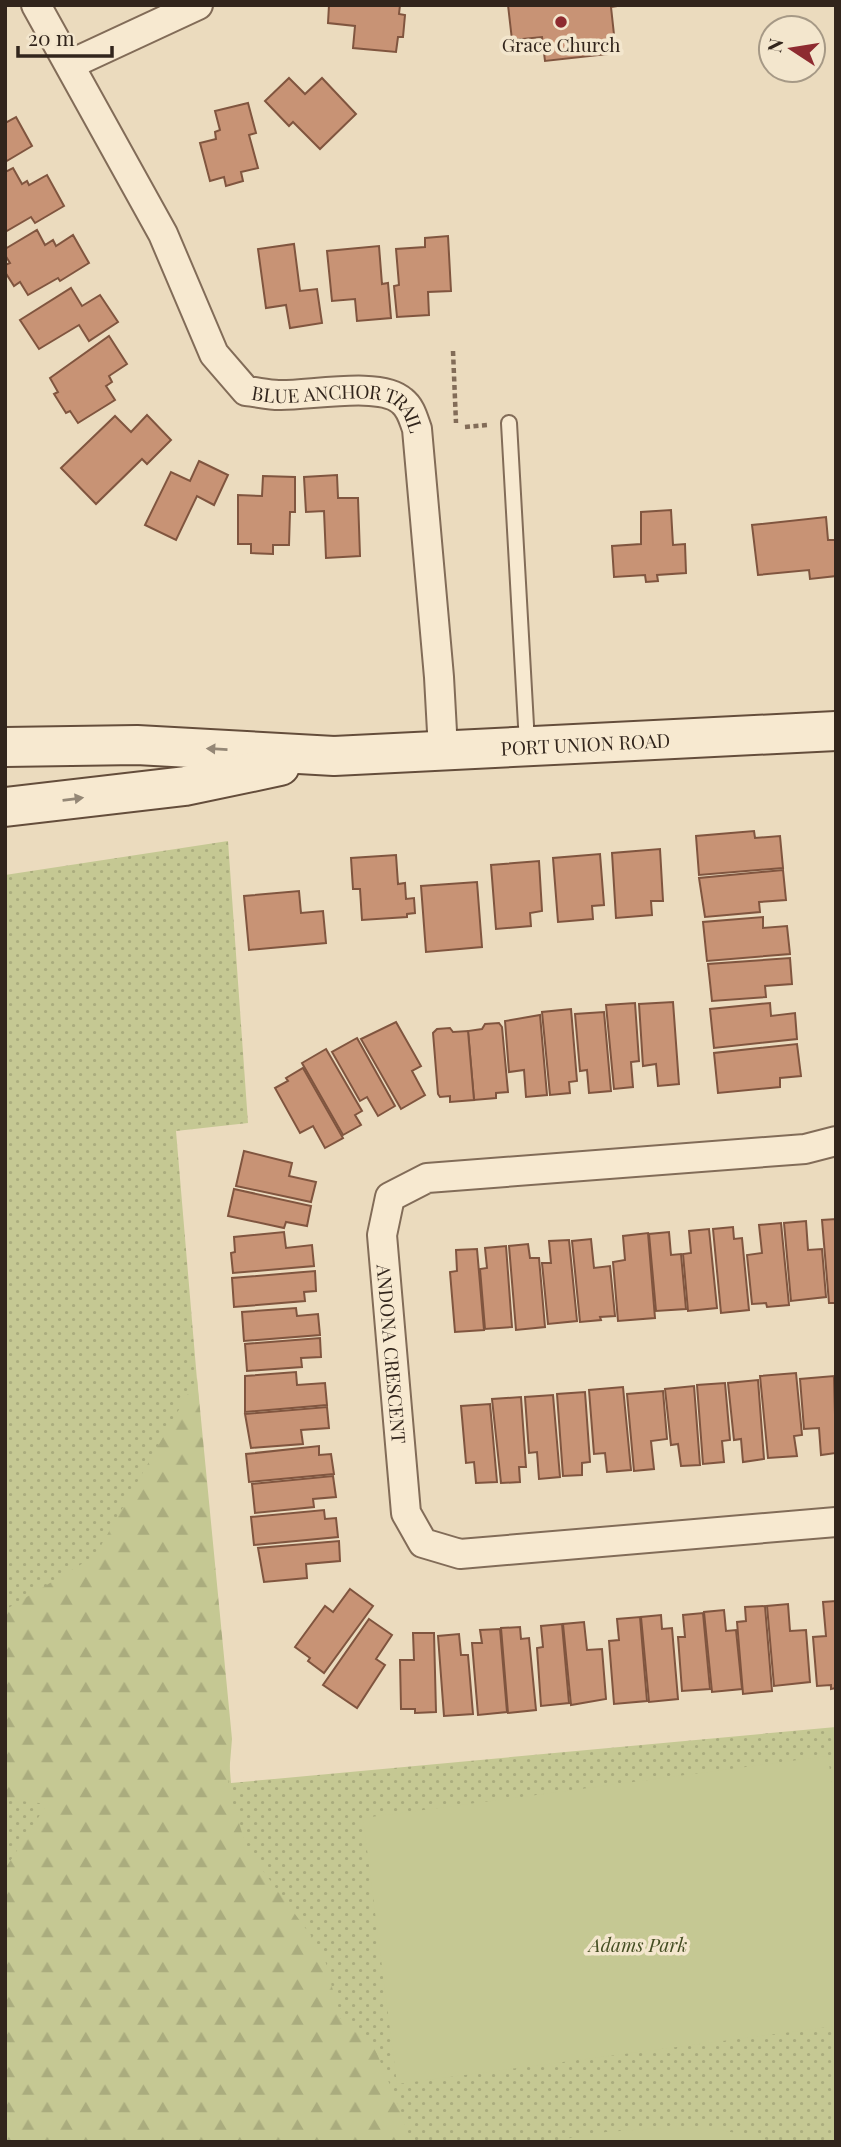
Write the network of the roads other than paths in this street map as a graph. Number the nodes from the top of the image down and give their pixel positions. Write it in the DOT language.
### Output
graph roads {
  1 [pos="36,5"];
  2 [pos="198,5"];
  3 [pos="71,64"];
  4 [pos="509,423"];
  5 [pos="836,731"];
  6 [pos="527,745"];
  7 [pos="5,747"];
  8 [pos="443,750"];
  9 [pos="334,755"];
  10 [pos="5,807"];
  11 [pos="836,1141"];
  12 [pos="836,1522"];
  1 -- 3 [label="street, BLUE ANCHOR TRAIL"];
  2 -- 3 [label="street"];
  3 -- 8 [label="street, BLUE ANCHOR TRAIL"];
  4 -- 6 [label="lane"];
  5 -- 6 [label="main road, PORT UNION ROAD"];
  6 -- 8 [label="main road, PORT UNION ROAD"];
  9 -- 7 [label="main road, PORT UNION ROAD, one-way"];
  8 -- 9 [label="main road, PORT UNION ROAD"];
  10 -- 9 [label="main road, PORT UNION ROAD, one-way"];
  11 -- 12 [label="street, ANDONA CRESCENT"];
}
